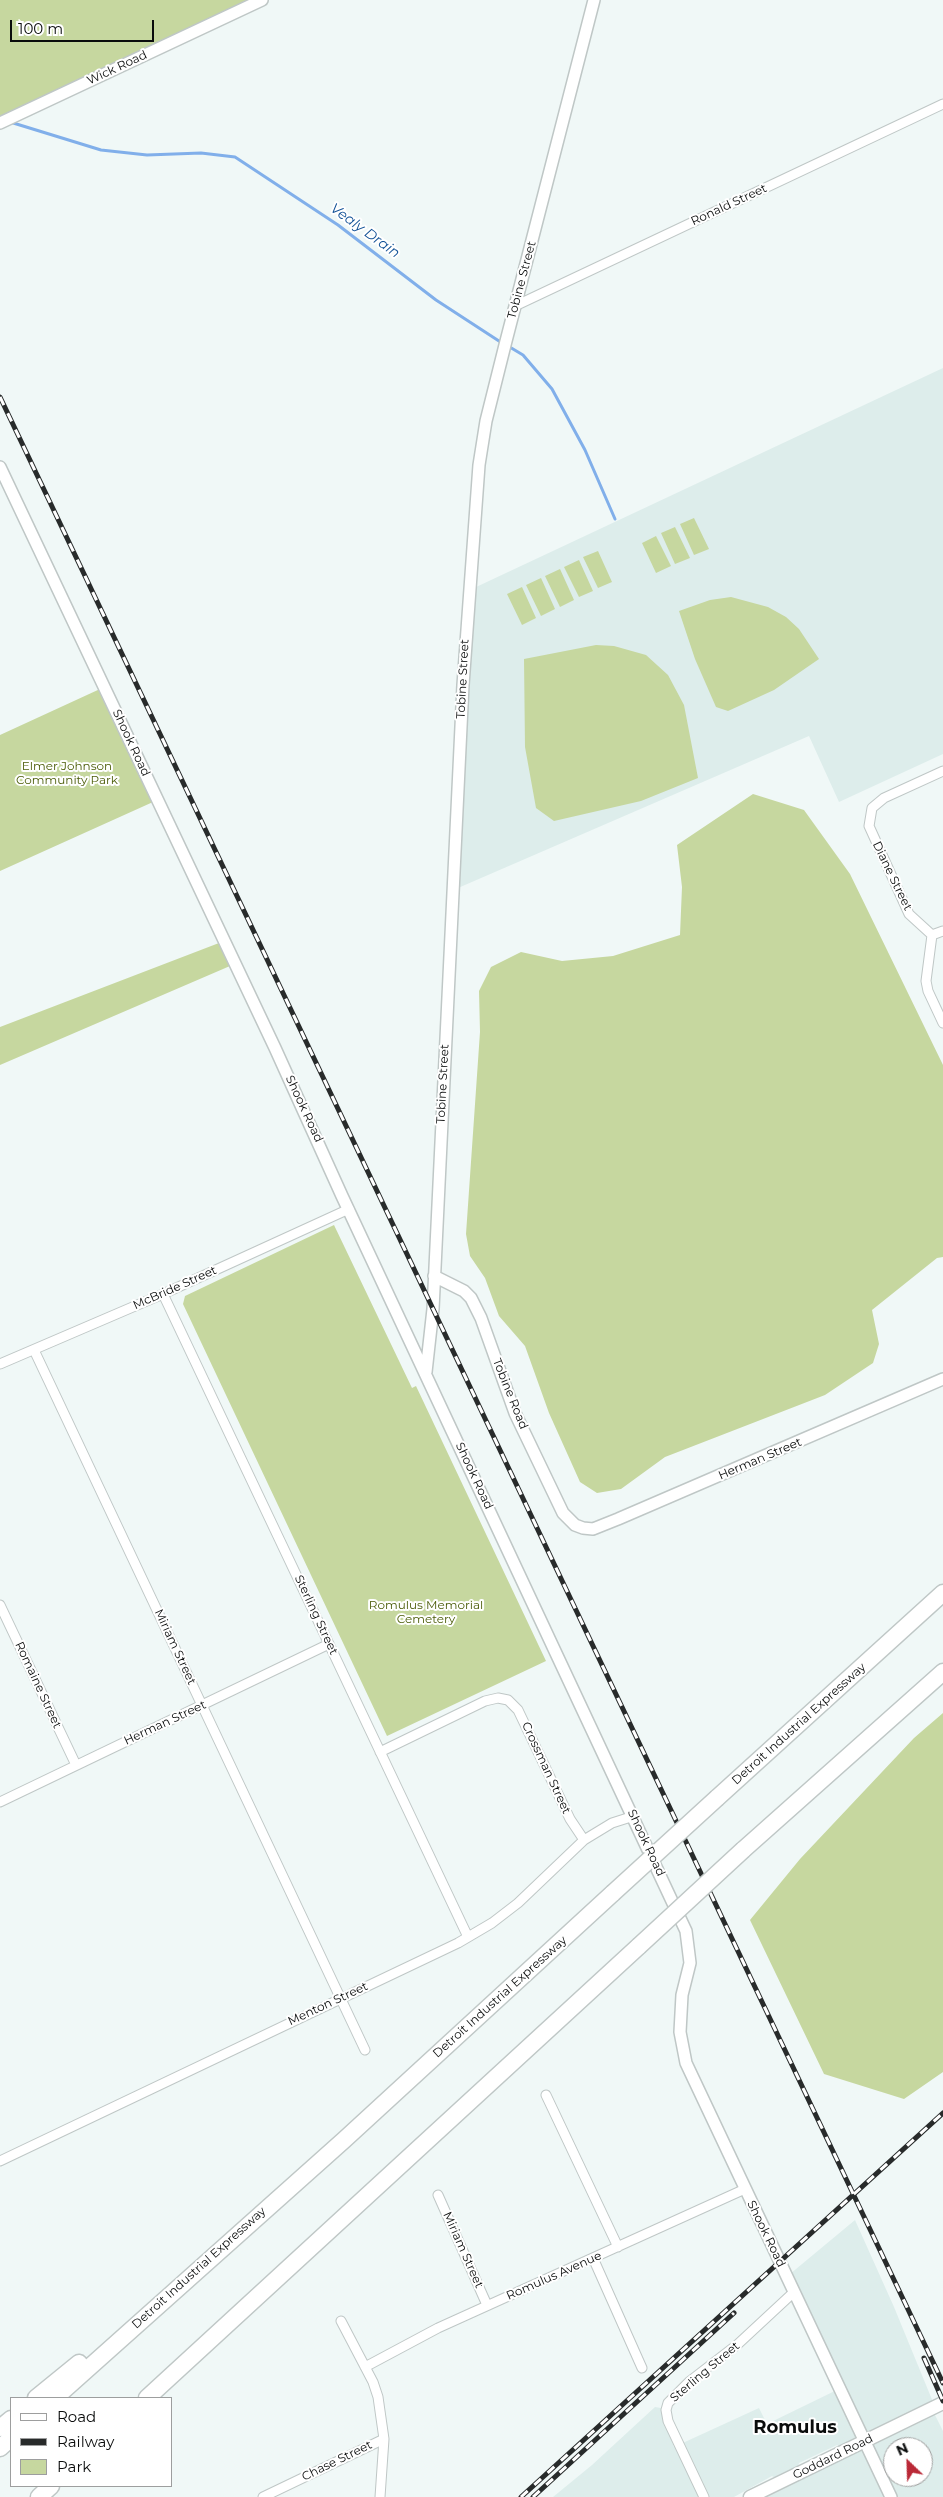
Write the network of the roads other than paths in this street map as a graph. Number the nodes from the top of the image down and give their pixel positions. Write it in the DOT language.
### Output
graph roads {
  1 [pos="262,0"];
  2 [pos="594,0"];
  3 [pos="943,104"];
  4 [pos="0,122"];
  5 [pos="514,306"];
  6 [pos="0,467"];
  7 [pos="943,771"];
  8 [pos="943,930"];
  9 [pos="932,936"];
  10 [pos="943,1023"];
  11 [pos="349,1209"];
  12 [pos="434,1276"];
  13 [pos="163,1294"];
  14 [pos="34,1350"];
  15 [pos="0,1364"];
  16 [pos="426,1372"];
  17 [pos="943,1379"];
  18 [pos="575,1525"];
  19 [pos="943,1593"];
  20 [pos="0,1605"];
  21 [pos="329,1644"];
  22 [pos="943,1672"];
  23 [pos="943,1683"];
  24 [pos="203,1705"];
  25 [pos="380,1752"];
  26 [pos="76,1765"];
  27 [pos="0,1802"];
  28 [pos="634,1816"];
  29 [pos="584,1840"];
  30 [pos="743,1850"];
  31 [pos="468,1937"];
  32 [pos="342,1998"];
  33 [pos="365,2050"];
  34 [pos="546,2095"];
  35 [pos="0,2161"];
  36 [pos="291,2185"];
  37 [pos="745,2189"];
  38 [pos="438,2194"];
  39 [pos="618,2247"];
  40 [pos="593,2258"];
  41 [pos="794,2292"];
  42 [pos="487,2305"];
  43 [pos="342,2321"];
  44 [pos="365,2367"];
  45 [pos="642,2368"];
  46 [pos="37,2397"];
  47 [pos="56,2397"];
  48 [pos="148,2397"];
  49 [pos="943,2403"];
  50 [pos="10,2420"];
  51 [pos="0,2428"];
  52 [pos="10,2439"];
  53 [pos="384,2439"];
  54 [pos="865,2441"];
  55 [pos="0,2448"];
  56 [pos="50,2487"];
  57 [pos="39,2497"];
  58 [pos="263,2497"];
  59 [pos="380,2497"];
  60 [pos="704,2497"];
  61 [pos="750,2497"];
  62 [pos="891,2497"];
  1 -- 4 [label="street, Wick Road"];
  2 -- 5 [label="street, Tobine Street"];
  3 -- 5 [label="street, Ronald Street"];
  5 -- 12 [label="street, Tobine Street"];
  6 -- 11 [label="street, Shook Road"];
  7 -- 9 [label="street, Diane Street"];
  8 -- 9 [label="street"];
  9 -- 10 [label="street"];
  11 -- 13 [label="street, McBride Street"];
  11 -- 16 [label="street, Shook Road"];
  12 -- 16 [label="street, Tobine Street"];
  12 -- 18 [label="street, Tobine Road"];
  13 -- 14 [label="street, McBride Street"];
  13 -- 21 [label="street, Sterling Street"];
  14 -- 15 [label="street, McBride Street"];
  14 -- 24 [label="street, Miriam Street"];
  16 -- 28 [label="street, Shook Road"];
  17 -- 18 [label="street, Herman Street"];
  19 -- 36 [label="highway, Detroit Industrial Expressway, bridge"];
  20 -- 26 [label="street, Romaine Street"];
  21 -- 24 [label="street, Herman Street"];
  21 -- 25 [label="street, Sterling Street"];
  22 -- 30 [label="highway"];
  23 -- 30 [label="highway"];
  24 -- 26 [label="street, Herman Street"];
  24 -- 32 [label="street, Miriam Street"];
  25 -- 29 [label="street, Crossman Street"];
  25 -- 31 [label="street, Sterling Street"];
  26 -- 27 [label="street, Herman Street"];
  28 -- 29 [label="street, Menton Street"];
  28 -- 37 [label="street, Shook Road"];
  29 -- 31 [label="street, Menton Street"];
  30 -- 48 [label="highway, bridge"];
  31 -- 32 [label="street, Menton Street"];
  32 -- 33 [label="street, Miriam Street"];
  32 -- 35 [label="street, Menton Street"];
  34 -- 39 [label="street"];
  36 -- 46 [label="highway"];
  36 -- 47 [label="highway, Detroit Industrial Expressway"];
  37 -- 39 [label="street, Romulus Avenue"];
  37 -- 41 [label="street, Shook Road"];
  38 -- 42 [label="street, Miriam Street"];
  39 -- 40 [label="street, Romulus Avenue"];
  40 -- 42 [label="street, Romulus Avenue"];
  40 -- 45 [label="street"];
  41 -- 54 [label="street, Shook Road"];
  41 -- 60 [label="street, Sterling Street"];
  42 -- 44 [label="street, Romulus Avenue"];
  43 -- 44 [label="street"];
  44 -- 53 [label="street"];
  49 -- 54 [label="main road, Goddard Road"];
  50 -- 51 [label="highway"];
  52 -- 55 [label="highway"];
  53 -- 58 [label="street, Chase Street"];
  53 -- 59 [label="street"];
  54 -- 61 [label="main road, Goddard Road"];
  54 -- 62 [label="street, Shook Road"];
  56 -- 57 [label="highway"];
}
